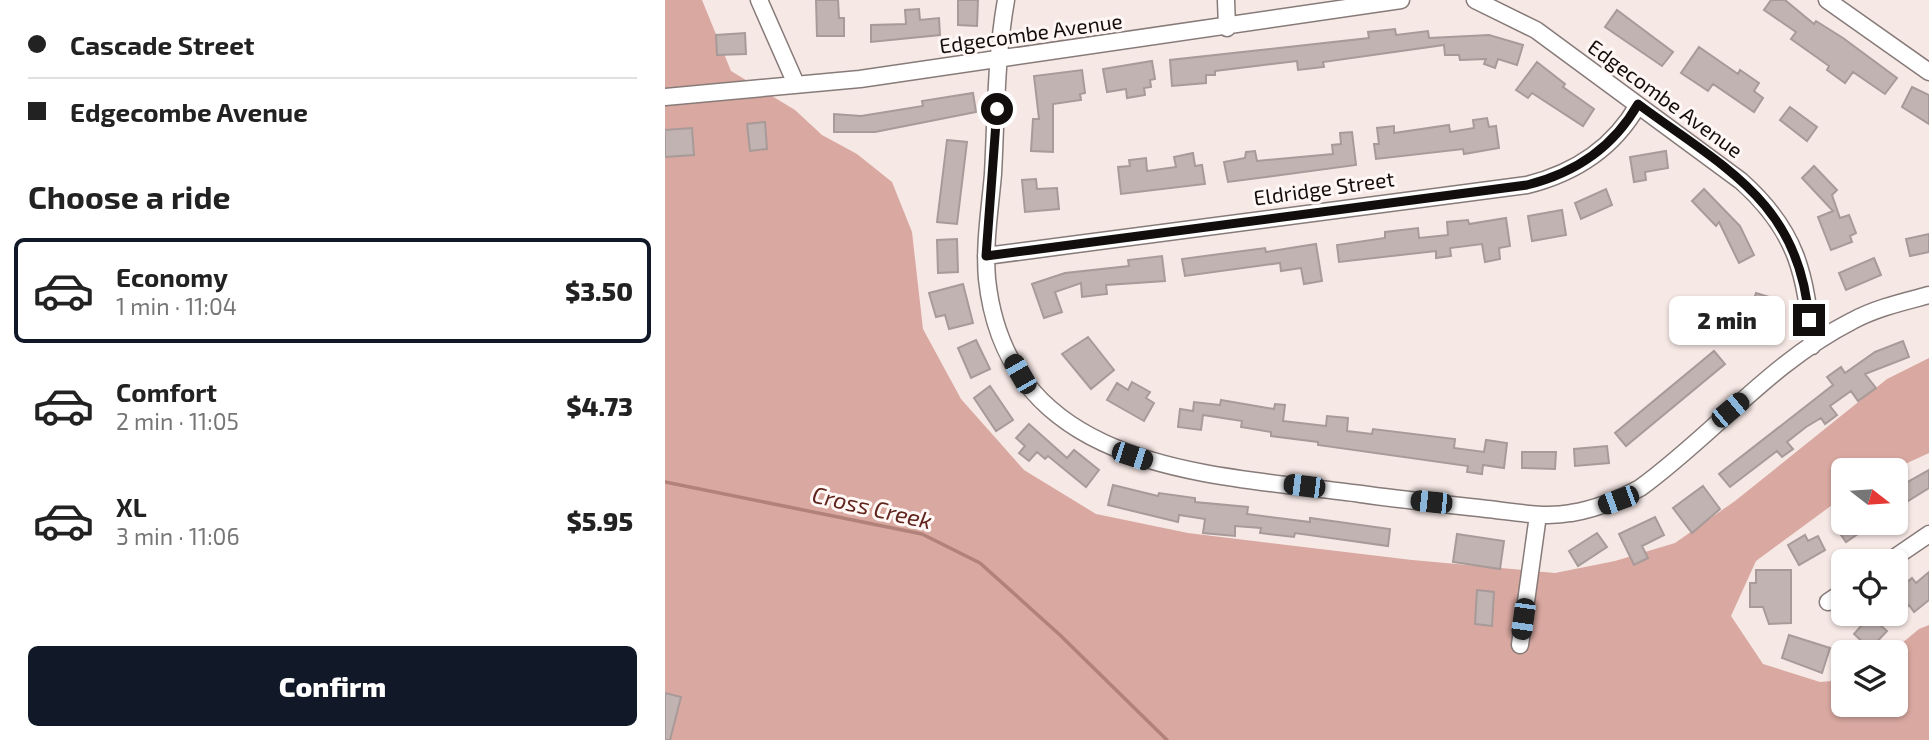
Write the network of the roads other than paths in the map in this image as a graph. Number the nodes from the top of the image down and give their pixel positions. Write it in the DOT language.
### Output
graph roads {
  1 [pos="759,0"];
  2 [pos="1006,0"];
  3 [pos="1226,0"];
  4 [pos="1401,0"];
  5 [pos="1475,0"];
  6 [pos="1828,0"];
  7 [pos="1227,27"];
  8 [pos="1000,60"];
  9 [pos="1929,72"];
  10 [pos="796,84"];
  11 [pos="665,97"];
  12 [pos="1638,104"];
  13 [pos="986,256"];
  14 [pos="1929,295"];
  15 [pos="1812,346"];
  16 [pos="1538,514"];
  17 [pos="1929,534"];
  18 [pos="1907,549"];
  19 [pos="1831,600"];
  20 [pos="1828,602"];
  21 [pos="1520,645"];
  1 -- 10 [label="street"];
  2 -- 8 [label="street"];
  3 -- 7 [label="street"];
  4 -- 7 [label="street, Edgecombe Avenue"];
  5 -- 12 [label="street, Edgecombe Avenue"];
  6 -- 9 [label="street"];
  7 -- 8 [label="street, Edgecombe Avenue"];
  8 -- 10 [label="street, Edgecombe Avenue"];
  8 -- 13 [label="street"];
  10 -- 11 [label="street, Edgecombe Avenue"];
  12 -- 13 [label="street, Eldridge Street"];
  12 -- 15 [label="street, Edgecombe Avenue"];
  13 -- 16 [label="street"];
  14 -- 15 [label="street"];
  15 -- 16 [label="street"];
  16 -- 21 [label="street"];
  17 -- 18 [label="street"];
  19 -- 20 [label="street"];
}
